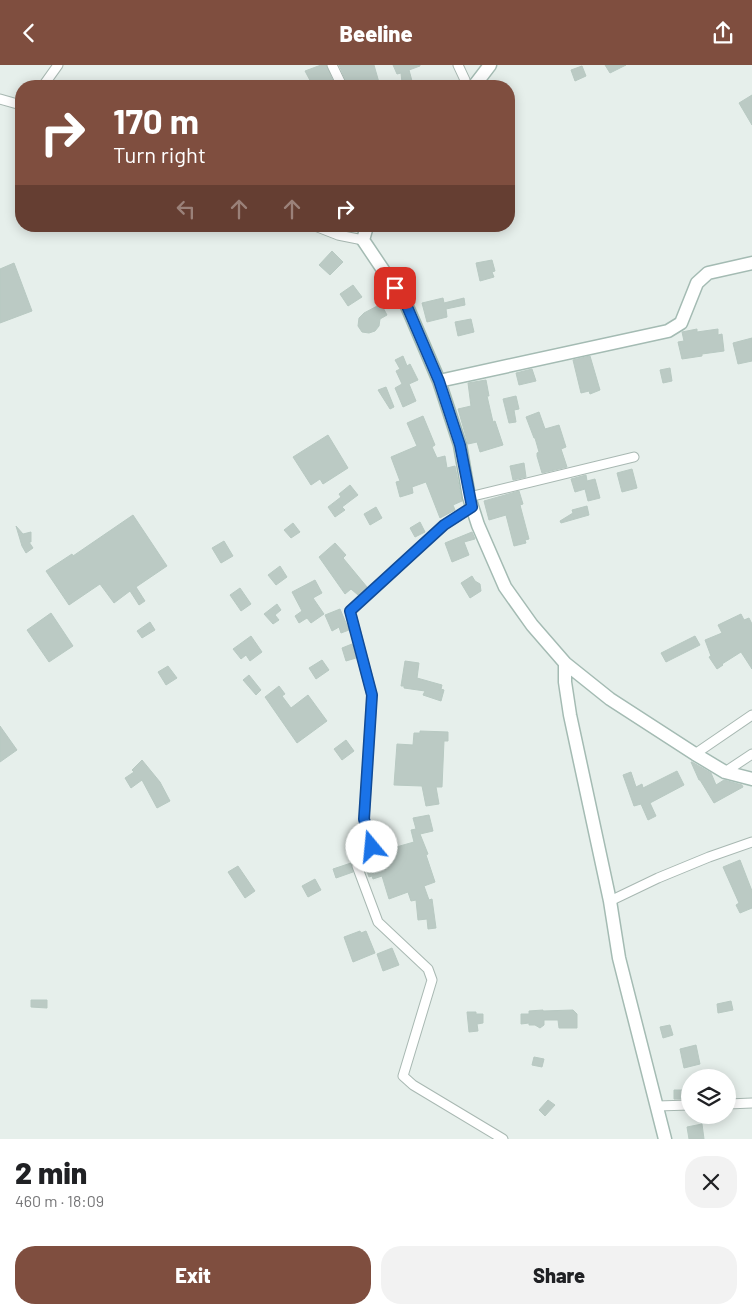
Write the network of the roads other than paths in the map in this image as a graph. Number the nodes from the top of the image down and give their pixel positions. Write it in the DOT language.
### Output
graph roads {
  1 [pos="58,65"];
  2 [pos="332,65"];
  3 [pos="458,65"];
  4 [pos="490,65"];
  5 [pos="47,80"];
  6 [pos="339,80"];
  7 [pos="465,80"];
  8 [pos="479,80"];
  9 [pos="0,99"];
  10 [pos="15,103"];
  11 [pos="330,232"];
  12 [pos="365,232"];
  13 [pos="363,240"];
  14 [pos="752,263"];
  15 [pos="439,381"];
  16 [pos="634,457"];
  17 [pos="471,502"];
  18 [pos="565,663"];
  19 [pos="752,715"];
  20 [pos="695,754"];
  21 [pos="752,754"];
  22 [pos="725,771"];
  23 [pos="752,779"];
  24 [pos="752,842"];
  25 [pos="610,901"];
  26 [pos="736,1103"];
  27 [pos="752,1103"];
  28 [pos="681,1106"];
  29 [pos="657,1107"];
  30 [pos="503,1139"];
  31 [pos="665,1139"];
  1 -- 5 [label="street"];
  2 -- 6 [label="street"];
  3 -- 7 [label="street"];
  4 -- 8 [label="street"];
  9 -- 10 [label="street"];
  11 -- 13 [label="street"];
  12 -- 13 [label="street"];
  13 -- 15 [label="street"];
  14 -- 15 [label="street"];
  15 -- 17 [label="street"];
  16 -- 17 [label="street"];
  17 -- 18 [label="street"];
  17 -- 30 [label="street"];
  18 -- 20 [label="street"];
  18 -- 25 [label="street"];
  19 -- 20 [label="street"];
  20 -- 22 [label="street"];
  21 -- 22 [label="street"];
  22 -- 23 [label="street"];
  24 -- 25 [label="street"];
  25 -- 29 [label="street"];
  26 -- 27 [label="street"];
  28 -- 29 [label="street"];
  29 -- 31 [label="street"];
}
